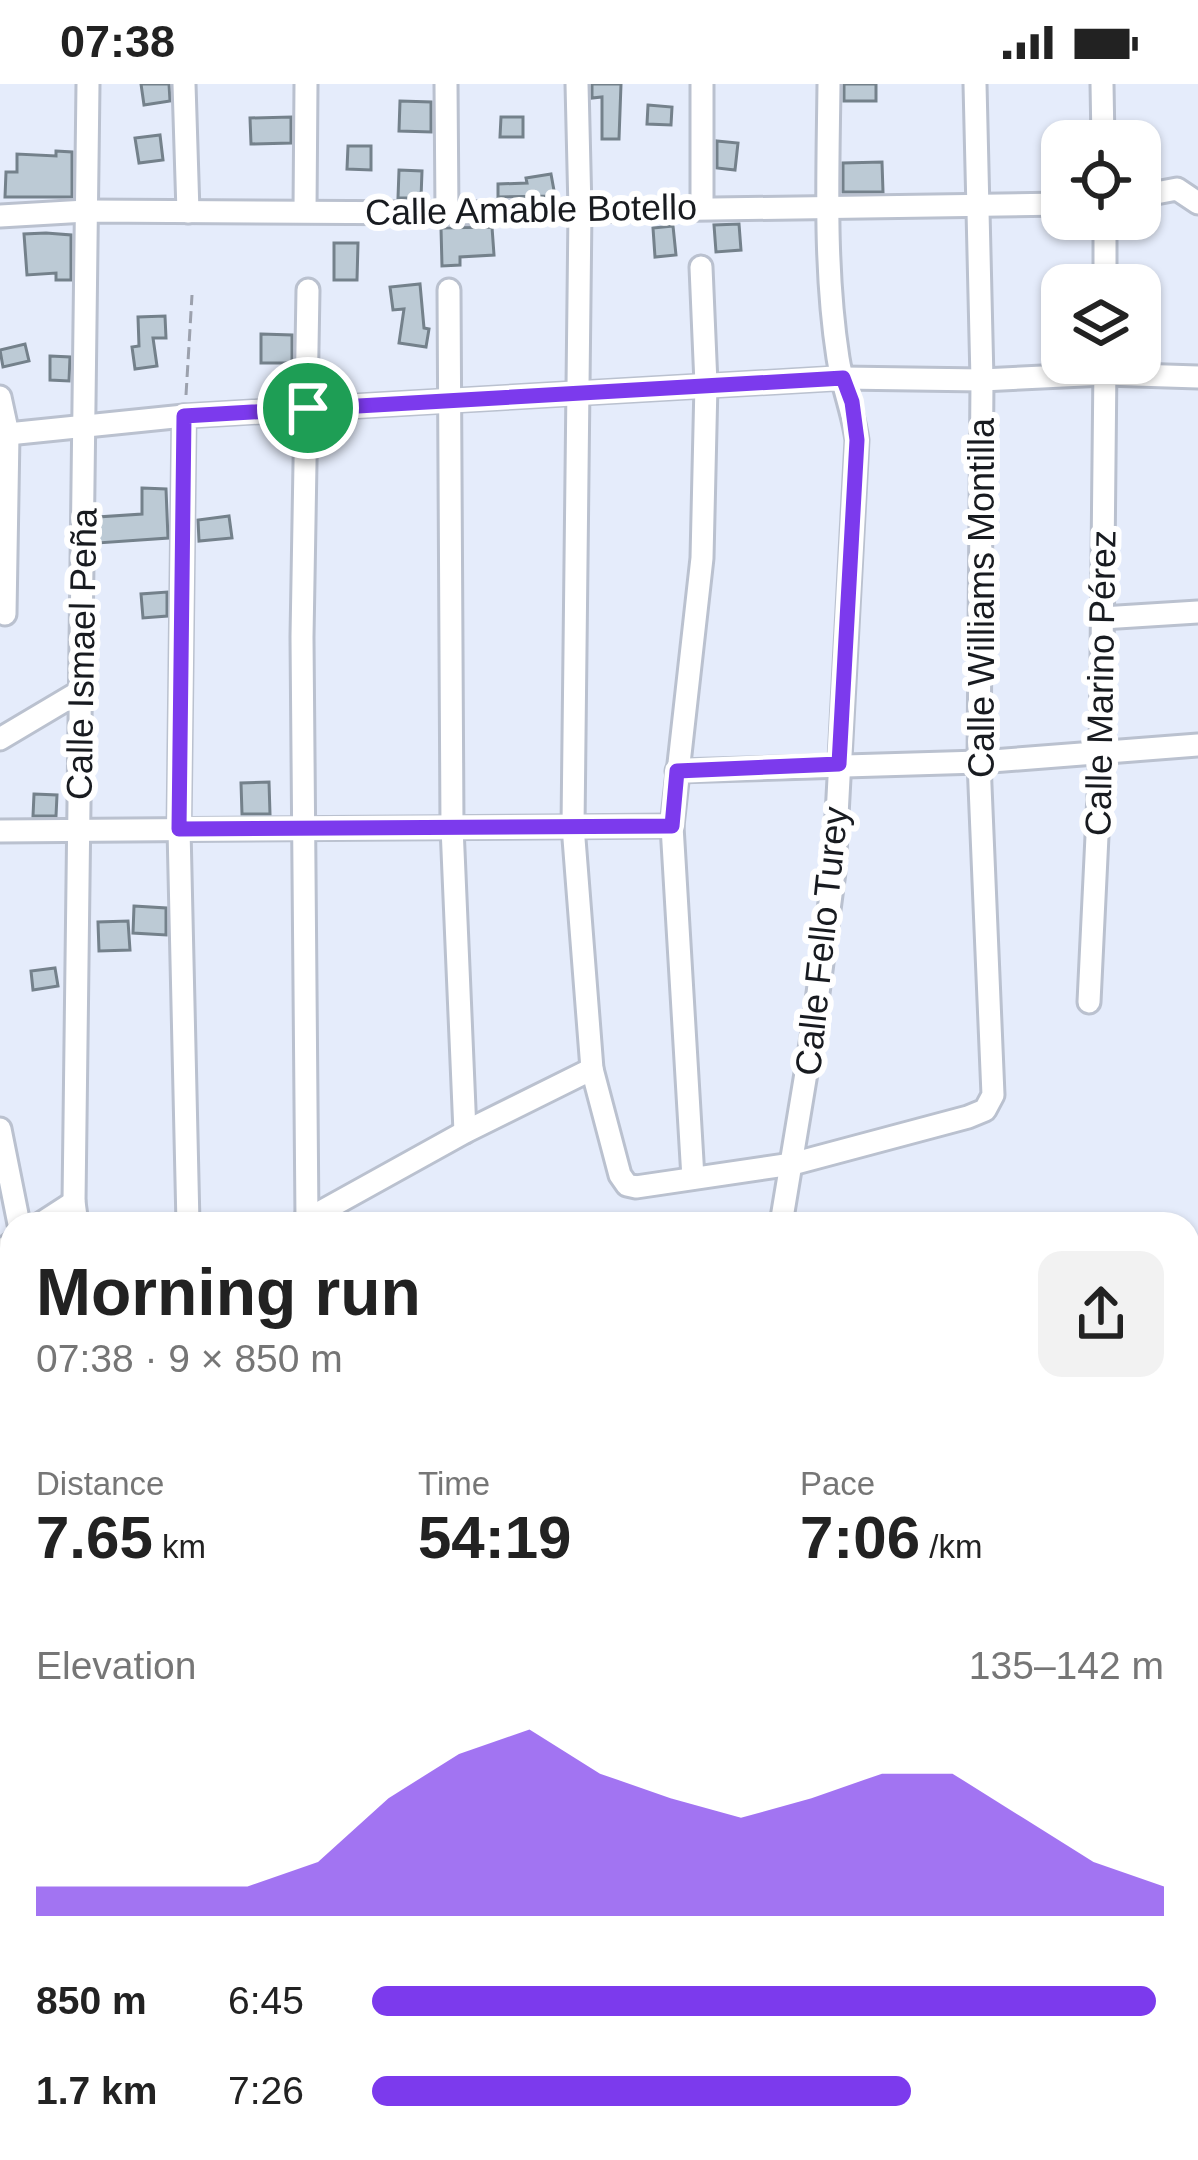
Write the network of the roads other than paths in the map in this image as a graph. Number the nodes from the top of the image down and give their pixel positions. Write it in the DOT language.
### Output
graph roads {
  1 [pos="88,84"];
  2 [pos="184,84"];
  3 [pos="306,84"];
  4 [pos="446,84"];
  5 [pos="577,84"];
  6 [pos="701,84"];
  7 [pos="829,84"];
  8 [pos="975,84"];
  9 [pos="1102,84"];
  10 [pos="1103,120"];
  11 [pos="1161,191"];
  12 [pos="1197,201"];
  13 [pos="1041,205"];
  14 [pos="701,207"];
  15 [pos="828,207"];
  16 [pos="979,207"];
  17 [pos="305,210"];
  18 [pos="580,210"];
  19 [pos="86,211"];
  20 [pos="188,212"];
  21 [pos="447,213"];
  22 [pos="0,216"];
  23 [pos="701,267"];
  24 [pos="308,290"];
  25 [pos="449,290"];
  26 [pos="1161,374"];
  27 [pos="1041,375"];
  28 [pos="1198,377"];
  29 [pos="843,378"];
  30 [pos="982,380"];
  31 [pos="706,384"];
  32 [pos="1105,384"];
  33 [pos="578,393"];
  34 [pos="0,397"];
  35 [pos="452,400"];
  36 [pos="308,408"];
  37 [pos="184,416"];
  38 [pos="86,428"];
  39 [pos="8,434"];
  40 [pos="1198,612"];
  41 [pos="5,614"];
  42 [pos="1102,618"];
  43 [pos="79,692"];
  44 [pos="0,739"];
  45 [pos="1198,746"];
  46 [pos="1101,753"];
  47 [pos="980,762"];
  48 [pos="839,764"];
  49 [pos="677,771"];
  50 [pos="452,826"];
  51 [pos="573,826"];
  52 [pos="672,826"];
  53 [pos="179,829"];
  54 [pos="0,831"];
  55 [pos="76,831"];
  56 [pos="305,831"];
  57 [pos="1089,1002"];
  58 [pos="592,1069"];
  59 [pos="0,1129"];
  60 [pos="465,1132"];
  61 [pos="792,1163"];
  62 [pos="693,1178"];
  63 [pos="17,1212"];
  64 [pos="76,1212"];
  65 [pos="188,1212"];
  66 [pos="303,1212"];
  67 [pos="321,1212"];
  68 [pos="784,1212"];
  1 -- 19 [label="street, Calle Ismael Peña"];
  2 -- 20 [label="street"];
  3 -- 17 [label="street"];
  4 -- 21 [label="street"];
  5 -- 18 [label="street"];
  6 -- 14 [label="street"];
  7 -- 15 [label="street, Calle Fello Turey"];
  8 -- 16 [label="street, Calle Williams Montilla"];
  9 -- 10 [label="street"];
  11 -- 12 [label="street"];
  13 -- 16 [label="street, Calle Amable Botello"];
  14 -- 15 [label="street, Calle Amable Botello"];
  14 -- 18 [label="street, Calle Amable Botello"];
  15 -- 16 [label="street, Calle Amable Botello"];
  15 -- 29 [label="street, Calle Fello Turey"];
  16 -- 30 [label="street, Calle Williams Montilla"];
  17 -- 20 [label="street, Calle Amable Botello"];
  17 -- 21 [label="street, Calle Amable Botello"];
  18 -- 21 [label="street, Calle Amable Botello"];
  18 -- 33 [label="street"];
  19 -- 20 [label="street, Calle Amable Botello"];
  19 -- 22 [label="street, Calle Amable Botello"];
  19 -- 38 [label="street, Calle Ismael Peña"];
  23 -- 31 [label="street"];
  24 -- 36 [label="street"];
  25 -- 35 [label="street"];
  26 -- 28 [label="street"];
  27 -- 30 [label="street"];
  29 -- 30 [label="street"];
  29 -- 31 [label="street"];
  29 -- 48 [label="street, Calle Fello Turey"];
  30 -- 47 [label="street, Calle Williams Montilla"];
  31 -- 33 [label="street"];
  31 -- 49 [label="street"];
  32 -- 42 [label="street, Calle Marino Pérez"];
  33 -- 35 [label="street"];
  33 -- 51 [label="street"];
  34 -- 39 [label="street"];
  35 -- 36 [label="street"];
  35 -- 50 [label="street"];
  36 -- 37 [label="street"];
  36 -- 56 [label="street"];
  37 -- 38 [label="street"];
  37 -- 53 [label="street"];
  38 -- 39 [label="street"];
  38 -- 43 [label="street, Calle Ismael Peña"];
  39 -- 41 [label="street"];
  40 -- 42 [label="street"];
  42 -- 46 [label="street, Calle Marino Pérez"];
  43 -- 44 [label="street"];
  43 -- 55 [label="street, Calle Ismael Peña"];
  45 -- 46 [label="street"];
  46 -- 47 [label="street"];
  46 -- 57 [label="street, Calle Marino Pérez"];
  47 -- 48 [label="street"];
  47 -- 61 [label="street, Calle Williams Montilla"];
  48 -- 49 [label="street"];
  48 -- 61 [label="street, Calle Fello Turey"];
  49 -- 52 [label="street"];
  50 -- 51 [label="street"];
  50 -- 56 [label="street"];
  50 -- 60 [label="street"];
  51 -- 52 [label="street"];
  51 -- 58 [label="street"];
  52 -- 62 [label="street"];
  53 -- 55 [label="street"];
  53 -- 56 [label="street"];
  53 -- 65 [label="street"];
  54 -- 55 [label="street"];
  55 -- 64 [label="street, Calle Ismael Peña"];
  56 -- 66 [label="street"];
  58 -- 60 [label="street"];
  58 -- 62 [label="street"];
  59 -- 63 [label="street"];
  60 -- 67 [label="street"];
  61 -- 62 [label="street"];
  61 -- 68 [label="street, Calle Fello Turey"];
}
